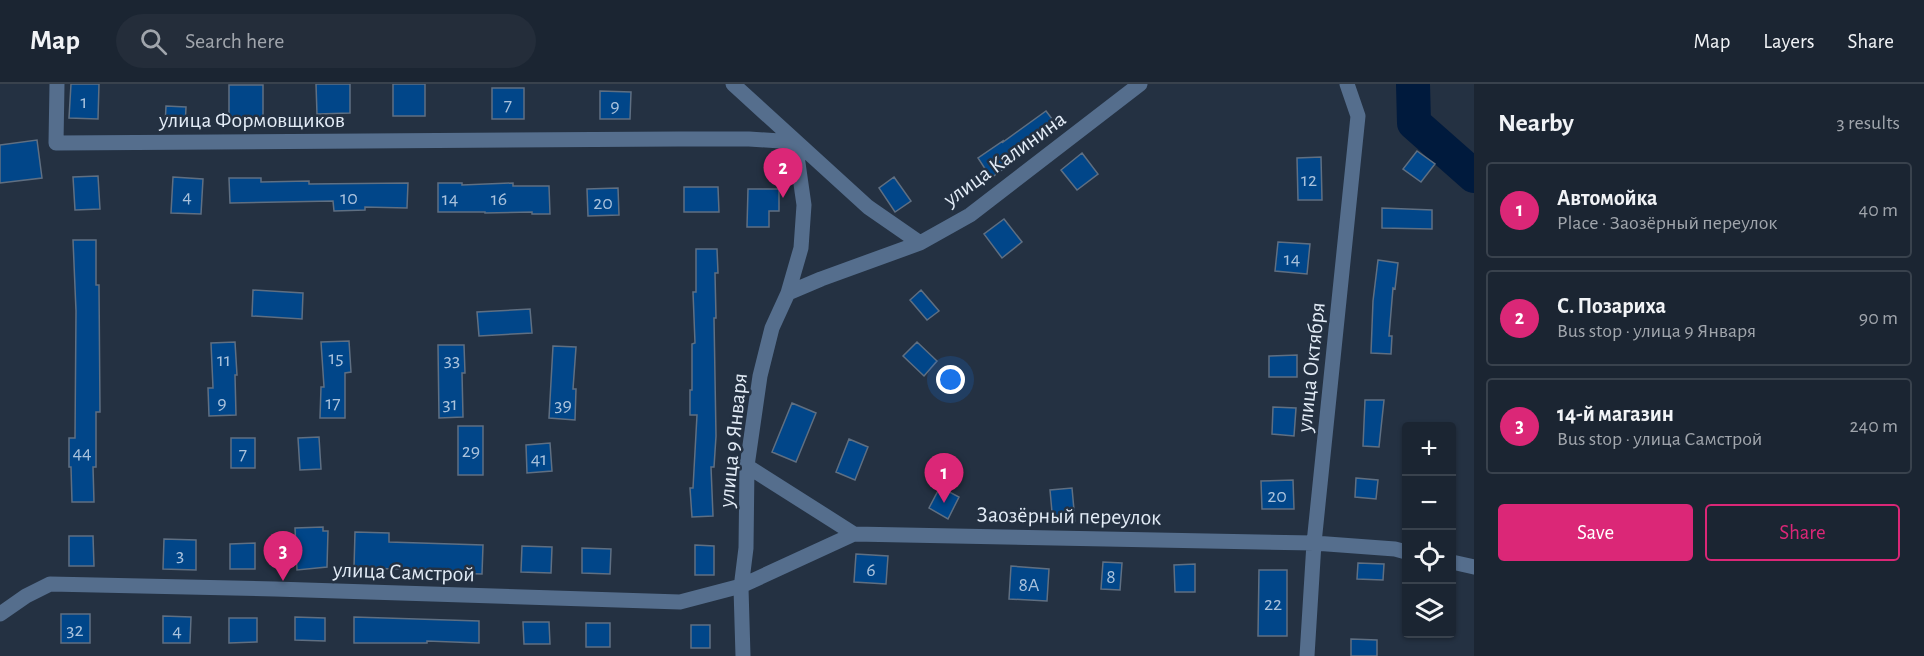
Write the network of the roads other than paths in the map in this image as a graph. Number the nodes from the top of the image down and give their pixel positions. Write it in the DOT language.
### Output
graph roads {
  1 [pos="57,84"];
  2 [pos="733,84"];
  3 [pos="1140,84"];
  4 [pos="1347,84"];
  5 [pos="795,142"];
  6 [pos="920,243"];
  7 [pos="788,293"];
  8 [pos="747,466"];
  9 [pos="854,534"];
  10 [pos="1314,543"];
  11 [pos="1402,551"];
  12 [pos="1456,563"];
  13 [pos="1474,567"];
  14 [pos="741,586"];
  15 [pos="0,614"];
  16 [pos="742,656"];
  17 [pos="1307,656"];
  1 -- 5 [label="street, улица Формовщиков"];
  2 -- 5 [label="street"];
  3 -- 6 [label="street, улица Калинина"];
  4 -- 10 [label="street, улица Октября"];
  5 -- 6 [label="street"];
  5 -- 7 [label="street, улица 9 Января"];
  6 -- 7 [label="street, улица Калинина"];
  7 -- 8 [label="street, улица 9 Января"];
  8 -- 9 [label="street"];
  8 -- 14 [label="street, улица 9 Января"];
  9 -- 10 [label="street, Заозёрный переулок"];
  9 -- 14 [label="street, Заозёрный переулок"];
  10 -- 11 [label="street, Заозёрный переулок"];
  10 -- 17 [label="street, улица Октября"];
  12 -- 13 [label="street"];
  14 -- 15 [label="street, улица Самстрой"];
  14 -- 16 [label="street, улица 9 Января"];
}
